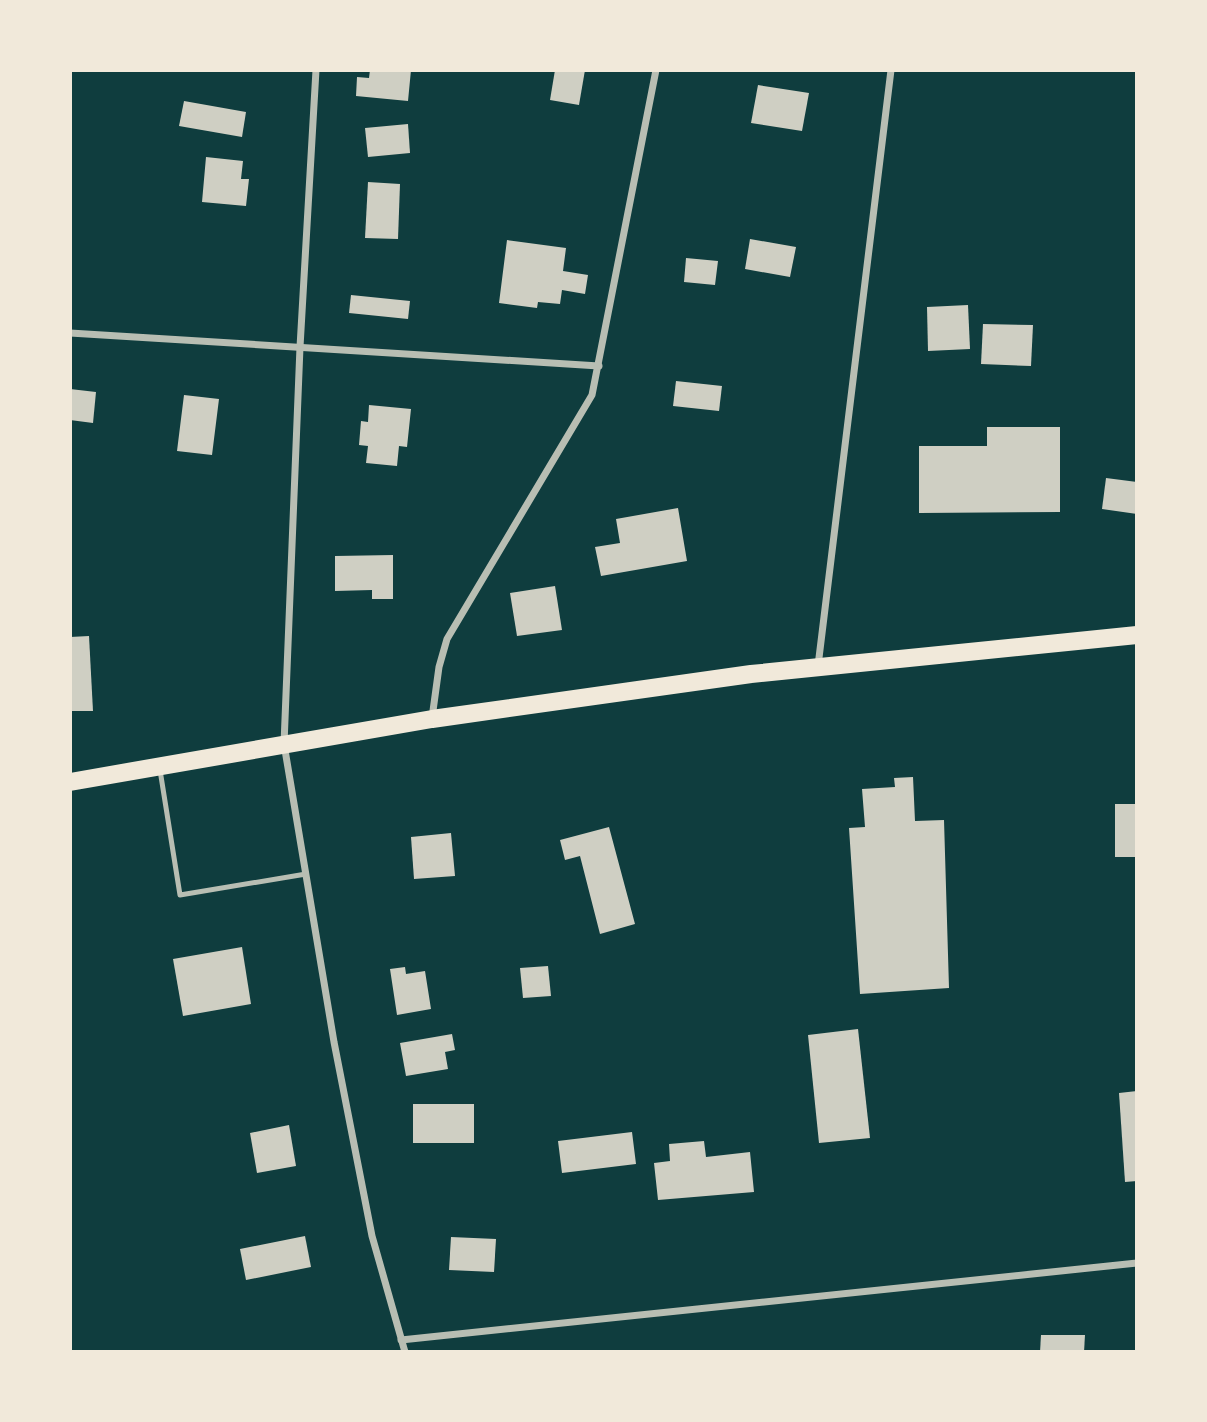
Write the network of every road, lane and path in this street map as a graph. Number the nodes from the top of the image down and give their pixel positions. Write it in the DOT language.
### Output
graph roads {
  1 [pos="316,70"];
  2 [pos="656,70"];
  3 [pos="891,70"];
  4 [pos="70,333"];
  5 [pos="300,347"];
  6 [pos="599,366"];
  7 [pos="1137,635"];
  8 [pos="818,666"];
  9 [pos="432,719"];
  10 [pos="284,744"];
  11 [pos="159,767"];
  12 [pos="70,782"];
  13 [pos="306,874"];
  14 [pos="1137,1263"];
  15 [pos="401,1340"];
  16 [pos="405,1352"];
  1 -- 5 [label="street"];
  2 -- 6 [label="street"];
  3 -- 8 [label="street"];
  4 -- 5 [label="street"];
  5 -- 6 [label="street"];
  5 -- 10 [label="street"];
  6 -- 9 [label="street"];
  7 -- 8 [label="main road"];
  8 -- 9 [label="main road"];
  9 -- 10 [label="main road"];
  10 -- 11 [label="main road"];
  10 -- 13 [label="street"];
  11 -- 12 [label="main road"];
  11 -- 13 [label="lane"];
  13 -- 15 [label="street"];
  14 -- 15 [label="street"];
  15 -- 16 [label="street"];
}
